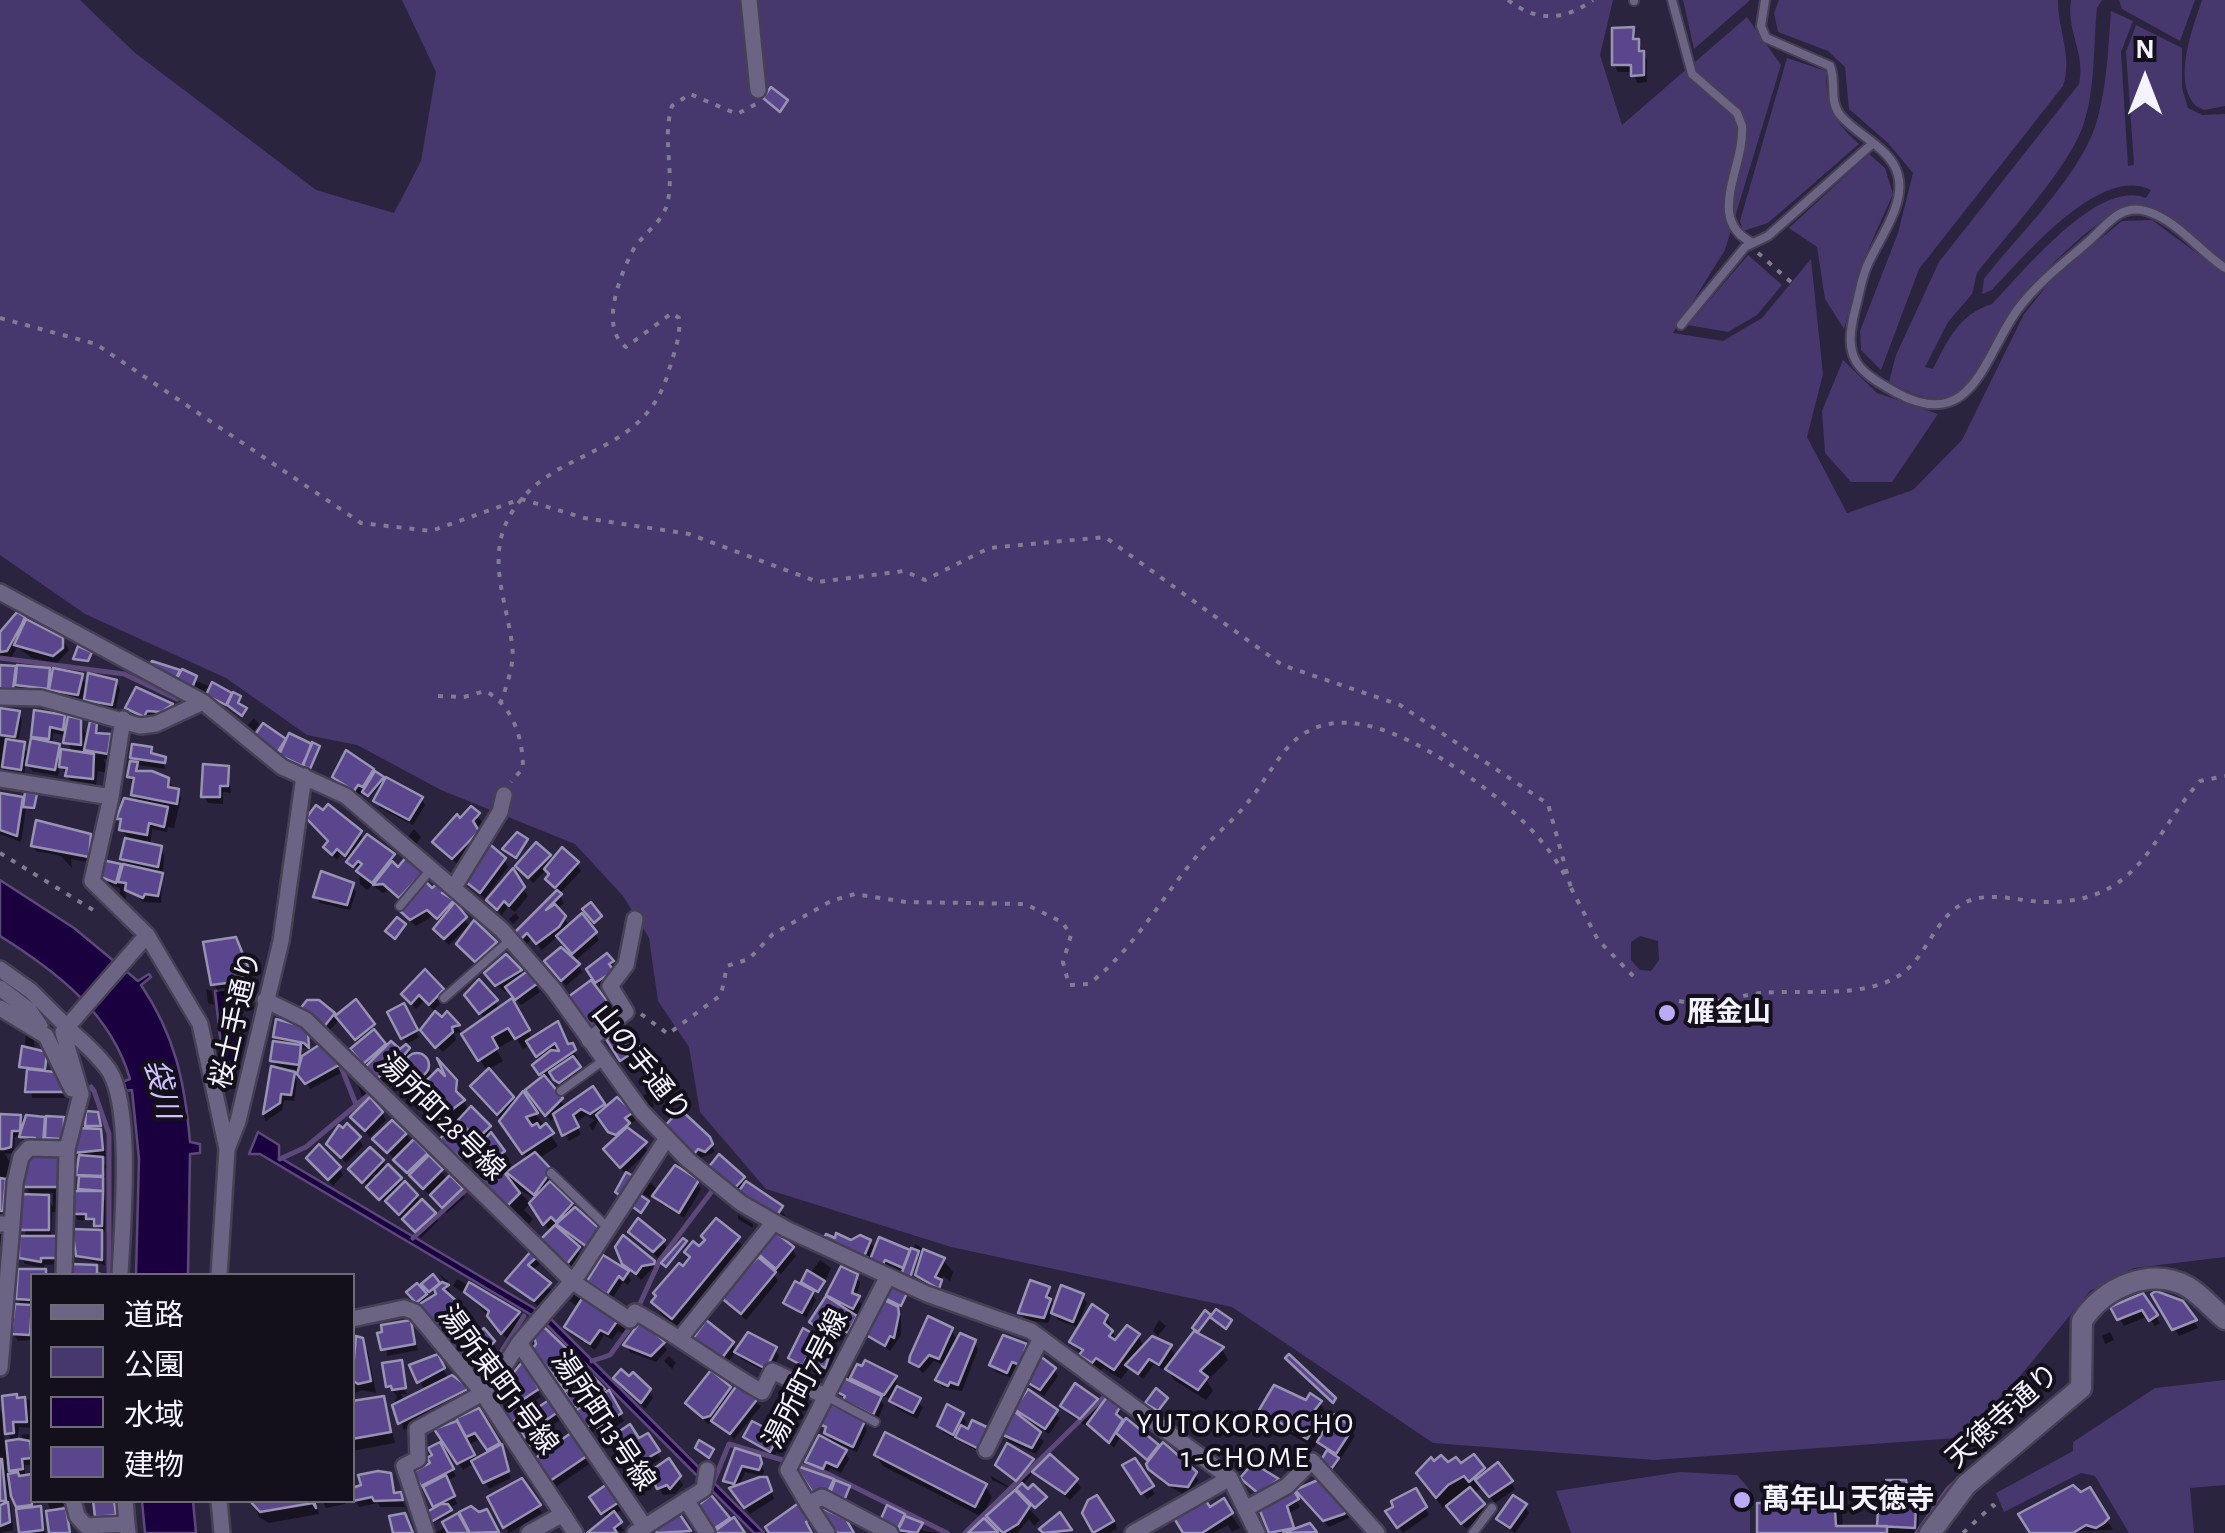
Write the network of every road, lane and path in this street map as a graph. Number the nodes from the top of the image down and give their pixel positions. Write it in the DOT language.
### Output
graph roads {
  1 [pos="750,0"];
  2 [pos="1508,0"];
  3 [pos="1593,0"];
  4 [pos="1672,0"];
  5 [pos="1765,0"];
  6 [pos="758,90"];
  7 [pos="1872,144"];
  8 [pos="1751,244"];
  9 [pos="2225,268"];
  10 [pos="1792,283"];
  11 [pos="0,318"];
  12 [pos="1681,326"];
  13 [pos="521,499"];
  14 [pos="0,592"];
  15 [pos="438,696"];
  16 [pos="0,697"];
  17 [pos="203,702"];
  18 [pos="500,704"];
  19 [pos="122,720"];
  20 [pos="304,776"];
  21 [pos="2225,776"];
  22 [pos="0,779"];
  23 [pos="504,795"];
  24 [pos="110,796"];
  25 [pos="0,853"];
  26 [pos="432,868"];
  27 [pos="454,886"];
  28 [pos="1572,888"];
  29 [pos="400,906"];
  30 [pos="100,914"];
  31 [pos="635,919"];
  32 [pos="147,935"];
  33 [pos="510,940"];
  34 [pos="0,969"];
  35 [pos="1637,980"];
  36 [pos="0,988"];
  37 [pos="444,998"];
  38 [pos="265,1000"];
  39 [pos="1679,1001"];
  40 [pos="0,1008"];
  41 [pos="626,1012"];
  42 [pos="70,1022"];
  43 [pos="46,1036"];
  44 [pos="589,1040"];
  45 [pos="604,1060"];
  46 [pos="561,1091"];
  47 [pos="78,1102"];
  48 [pos="667,1138"];
  49 [pos="66,1149"];
  50 [pos="226,1149"];
  51 [pos="552,1174"];
  52 [pos="774,1222"];
  53 [pos="6,1224"];
  54 [pos="608,1228"];
  55 [pos="64,1273"];
  56 [pos="120,1273"];
  57 [pos="219,1273"];
  58 [pos="888,1276"];
  59 [pos="573,1282"];
  60 [pos="355,1318"];
  61 [pos="2225,1318"];
  62 [pos="680,1337"];
  63 [pos="1041,1338"];
  64 [pos="519,1343"];
  65 [pos="0,1368"];
  66 [pos="482,1392"];
  67 [pos="825,1396"];
  68 [pos="875,1422"];
  69 [pos="986,1450"];
  70 [pos="707,1470"];
  71 [pos="1230,1478"];
  72 [pos="686,1500"];
  73 [pos="74,1503"];
  74 [pos="125,1503"];
  75 [pos="219,1503"];
  76 [pos="808,1504"];
  77 [pos="1247,1508"];
  78 [pos="1492,1508"];
  79 [pos="1999,1512"];
  80 [pos="563,1514"];
  81 [pos="128,1528"];
  82 [pos="640,1530"];
  83 [pos="222,1533"];
  84 [pos="426,1533"];
  85 [pos="529,1533"];
  86 [pos="575,1533"];
  87 [pos="707,1533"];
  88 [pos="827,1533"];
  89 [pos="890,1533"];
  90 [pos="1133,1533"];
  91 [pos="1257,1533"];
  92 [pos="1377,1533"];
  93 [pos="1473,1533"];
  94 [pos="1930,1533"];
  95 [pos="1964,1533"];
  1 -- 6 [label="street"];
  2 -- 3 [label="path"];
  4 -- 8 [label="lane"];
  5 -- 7 [label="lane"];
  6 -- 13 [label="path"];
  7 -- 8 [label="lane"];
  7 -- 9 [label="lane"];
  8 -- 10 [label="path"];
  8 -- 12 [label="lane"];
  11 -- 13 [label="path"];
  13 -- 18 [label="path"];
  13 -- 28 [label="path"];
  14 -- 17 [label="street, 山の手通り"];
  15 -- 18 [label="path"];
  16 -- 19 [label="street"];
  17 -- 19 [label="street"];
  17 -- 20 [label="street, 山の手通り"];
  18 -- 23 [label="path"];
  19 -- 24 [label="street"];
  20 -- 26 [label="street, 山の手通り"];
  20 -- 38 [label="street, 桜土手通り"];
  21 -- 39 [label="path"];
  22 -- 24 [label="street"];
  23 -- 27 [label="street"];
  24 -- 32 [label="street"];
  25 -- 30 [label="path"];
  26 -- 27 [label="street, 山の手通り"];
  26 -- 29 [label="lane"];
  27 -- 33 [label="street, 山の手通り"];
  28 -- 35 [label="path"];
  28 -- 41 [label="path"];
  31 -- 41 [label="street"];
  32 -- 42 [label="street"];
  32 -- 50 [label="street"];
  33 -- 37 [label="lane"];
  33 -- 44 [label="street, 山の手通り"];
  34 -- 42 [label="street"];
  36 -- 43 [label="street"];
  38 -- 50 [label="street, 桜土手通り"];
  38 -- 59 [label="street, 湯所町28号線"];
  40 -- 43 [label="street"];
  41 -- 44 [label="street"];
  42 -- 47 [label="street"];
  42 -- 56 [label="street"];
  43 -- 47 [label="street"];
  44 -- 45 [label="street, 山の手通り"];
  45 -- 46 [label="lane"];
  45 -- 48 [label="street, 山の手通り"];
  47 -- 49 [label="street"];
  48 -- 52 [label="street, 山の手通り"];
  48 -- 54 [label="street"];
  49 -- 53 [label="street"];
  49 -- 55 [label="street"];
  50 -- 57 [label="street, 桜土手通り"];
  51 -- 54 [label="lane"];
  52 -- 58 [label="street, 山の手通り"];
  52 -- 62 [label="street"];
  53 -- 65 [label="street"];
  54 -- 59 [label="street"];
  58 -- 63 [label="street, 山の手通り"];
  58 -- 67 [label="street, 湯所町7号線"];
  59 -- 62 [label="street, 湯所町28号線"];
  59 -- 64 [label="street"];
  60 -- 66 [label="street, 湯所東町1号線"];
  61 -- 94 [label="street, 天徳寺通り"];
  62 -- 67 [label="street"];
  63 -- 69 [label="street"];
  63 -- 71 [label="street, 山の手通り"];
  64 -- 66 [label="street"];
  64 -- 82 [label="street, 湯所町13号線"];
  66 -- 80 [label="street, 湯所東町1号線"];
  66 -- 84 [label="street"];
  67 -- 68 [label="lane"];
  67 -- 76 [label="street, 湯所町7号線"];
  70 -- 72 [label="street"];
  71 -- 77 [label="street, 山の手通り"];
  71 -- 90 [label="street"];
  72 -- 82 [label="street"];
  72 -- 87 [label="street"];
  73 -- 81 [label="street"];
  74 -- 81 [label="street"];
  75 -- 83 [label="street"];
  76 -- 88 [label="street"];
  76 -- 89 [label="street"];
  77 -- 91 [label="street, 山の手通り"];
  77 -- 92 [label="street"];
  78 -- 93 [label="lane"];
  79 -- 95 [label="path"];
  80 -- 85 [label="street"];
  80 -- 86 [label="street, 湯所東町1号線"];
}
